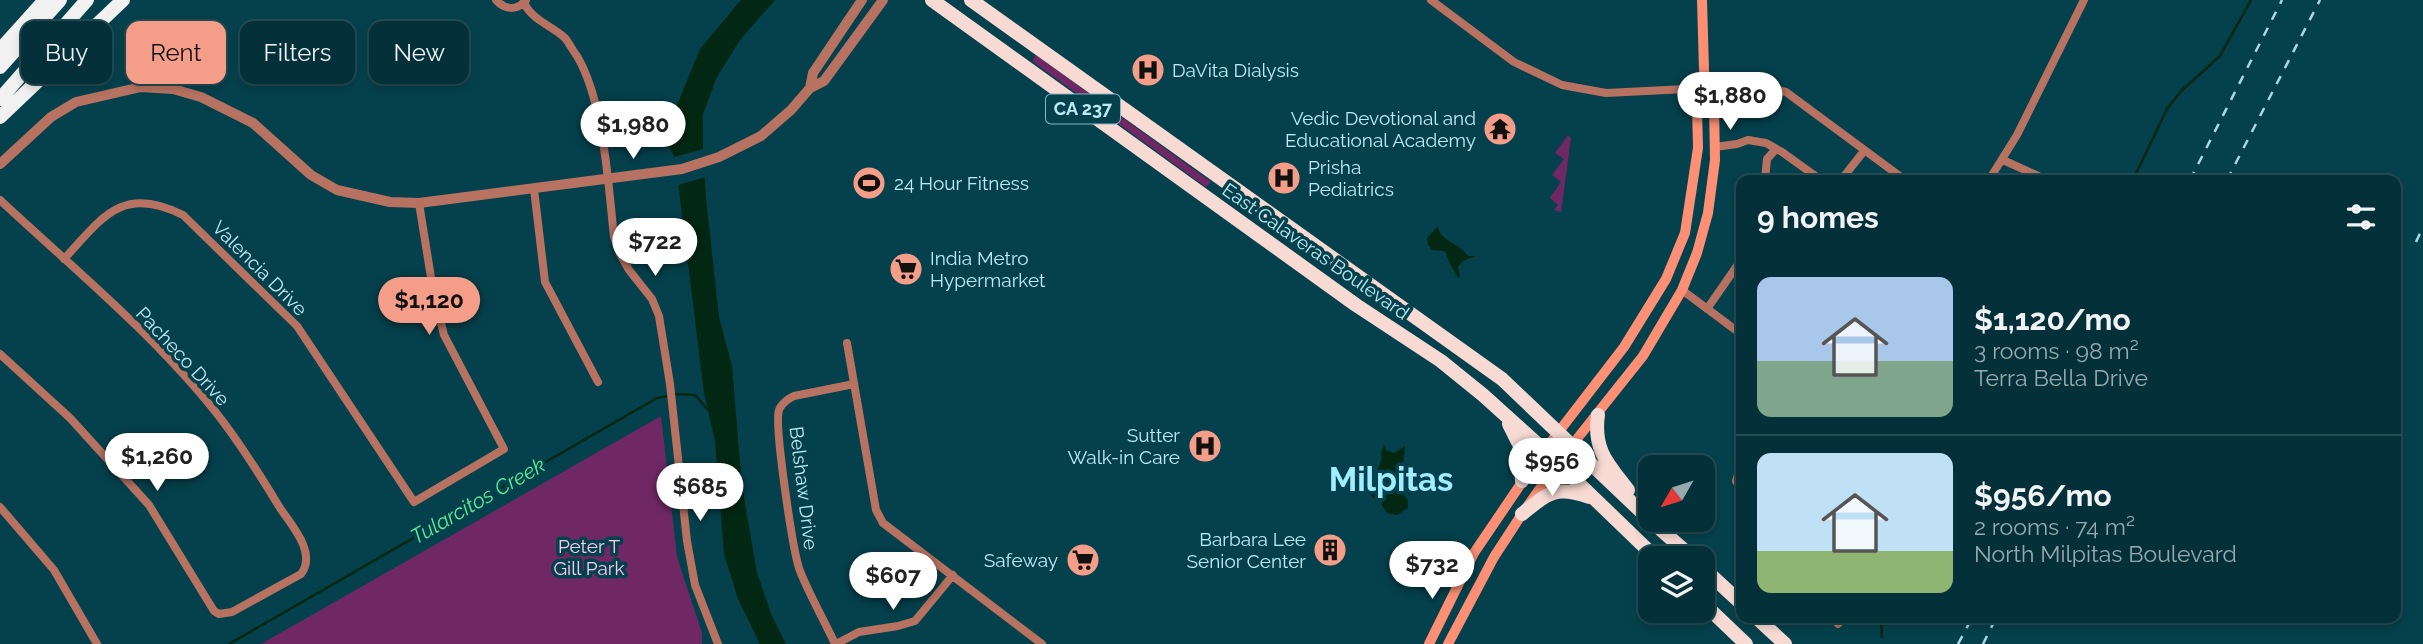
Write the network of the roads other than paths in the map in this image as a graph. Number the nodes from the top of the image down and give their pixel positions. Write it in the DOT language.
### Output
graph roads {
  1 [pos="45,0"];
  2 [pos="60,0"];
  3 [pos="87,0"];
  4 [pos="123,0"];
  5 [pos="496,0"];
  6 [pos="862,0"];
  7 [pos="883,0"];
  8 [pos="932,0"];
  9 [pos="971,0"];
  10 [pos="1431,0"];
  11 [pos="1702,0"];
  12 [pos="2084,0"];
  13 [pos="525,1"];
  14 [pos="0,50"];
  15 [pos="0,67"];
  16 [pos="810,88"];
  17 [pos="1706,88"];
  18 [pos="0,99"];
  19 [pos="0,117"];
  20 [pos="1715,147"];
  21 [pos="1776,149"];
  22 [pos="1864,150"];
  23 [pos="2003,160"];
  24 [pos="0,164"];
  25 [pos="1765,175"];
  26 [pos="1814,175"];
  27 [pos="1845,175"];
  28 [pos="1898,175"];
  29 [pos="1992,175"];
  30 [pos="2036,175"];
  31 [pos="607,178"];
  32 [pos="534,189"];
  33 [pos="0,200"];
  34 [pos="419,203"];
  35 [pos="64,259"];
  36 [pos="1736,267"];
  37 [pos="1682,290"];
  38 [pos="1707,309"];
  39 [pos="1736,330"];
  40 [pos="846,342"];
  41 [pos="0,354"];
  42 [pos="598,382"];
  43 [pos="854,384"];
  44 [pos="1483,394"];
  45 [pos="1598,415"];
  46 [pos="1558,432"];
  47 [pos="1572,447"];
  48 [pos="1544,450"];
  49 [pos="1558,464"];
  50 [pos="1522,481"];
  51 [pos="1593,499"];
  52 [pos="1638,502"];
  53 [pos="0,507"];
  54 [pos="1638,508"];
  55 [pos="1522,514"];
  56 [pos="1664,532"];
  57 [pos="1643,546"];
  58 [pos="1680,546"];
  59 [pos="953,575"];
  60 [pos="1715,579"];
  61 [pos="1736,598"];
  62 [pos="1715,614"];
  63 [pos="1762,623"];
  64 [pos="97,644"];
  65 [pos="718,644"];
  66 [pos="836,644"];
  67 [pos="1042,644"];
  68 [pos="1429,644"];
  69 [pos="1448,644"];
  70 [pos="1746,644"];
  71 [pos="1785,644"];
  1 -- 14 [label="highway"];
  2 -- 15 [label="highway"];
  3 -- 18 [label="highway"];
  4 -- 19 [label="highway"];
  5 -- 13 [label="street"];
  6 -- 16 [label="street"];
  7 -- 16 [label="street"];
  8 -- 44 [label="highway, East Calaveras Boulevard / CA 237"];
  9 -- 46 [label="highway, East Calaveras Boulevard / CA 237"];
  10 -- 17 [label="street"];
  11 -- 17 [label="main road"];
  12 -- 23 [label="street"];
  13 -- 31 [label="street"];
  16 -- 31 [label="street"];
  17 -- 20 [label="main road"];
  17 -- 22 [label="street"];
  17 -- 46 [label="main road"];
  20 -- 21 [label="street"];
  20 -- 37 [label="main road"];
  21 -- 25 [label="street"];
  21 -- 26 [label="street"];
  22 -- 27 [label="street"];
  22 -- 28 [label="street"];
  23 -- 29 [label="street"];
  23 -- 30 [label="street"];
  24 -- 34 [label="street"];
  31 -- 32 [label="street"];
  31 -- 65 [label="street"];
  32 -- 34 [label="street"];
  32 -- 42 [label="street"];
  33 -- 35 [label="street, Pacheco Drive"];
  34 -- 35 [label="street, Valencia Drive"];
  35 -- 41 [label="street, Pacheco Drive"];
  36 -- 38 [label="street"];
  37 -- 38 [label="street"];
  37 -- 45 [label="main road"];
  38 -- 39 [label="street"];
  40 -- 43 [label="street"];
  43 -- 59 [label="street"];
  43 -- 66 [label="street, Belshaw Drive"];
  44 -- 48 [label="highway, East Calaveras Boulevard / CA 237"];
  44 -- 50 [label="highway"];
  45 -- 47 [label="main road"];
  45 -- 52 [label="highway"];
  46 -- 47 [label="highway, East Calaveras Boulevard / CA 237"];
  46 -- 48 [label="main road"];
  47 -- 49 [label="main road"];
  47 -- 54 [label="highway, East Calaveras Boulevard / CA 237"];
  48 -- 49 [label="highway, East Calaveras Boulevard / CA 237"];
  48 -- 50 [label="main road"];
  49 -- 51 [label="highway, East Calaveras Boulevard / CA 237"];
  49 -- 55 [label="main road"];
  50 -- 68 [label="main road"];
  51 -- 55 [label="highway"];
  51 -- 57 [label="highway, East Calaveras Boulevard / CA 237"];
  53 -- 64 [label="street"];
  55 -- 69 [label="main road"];
  56 -- 58 [label="highway, East Calaveras Boulevard / CA 237"];
  59 -- 66 [label="street"];
  59 -- 67 [label="street"];
  60 -- 61 [label="highway"];
  62 -- 70 [label="highway"];
  63 -- 71 [label="highway"];
}
